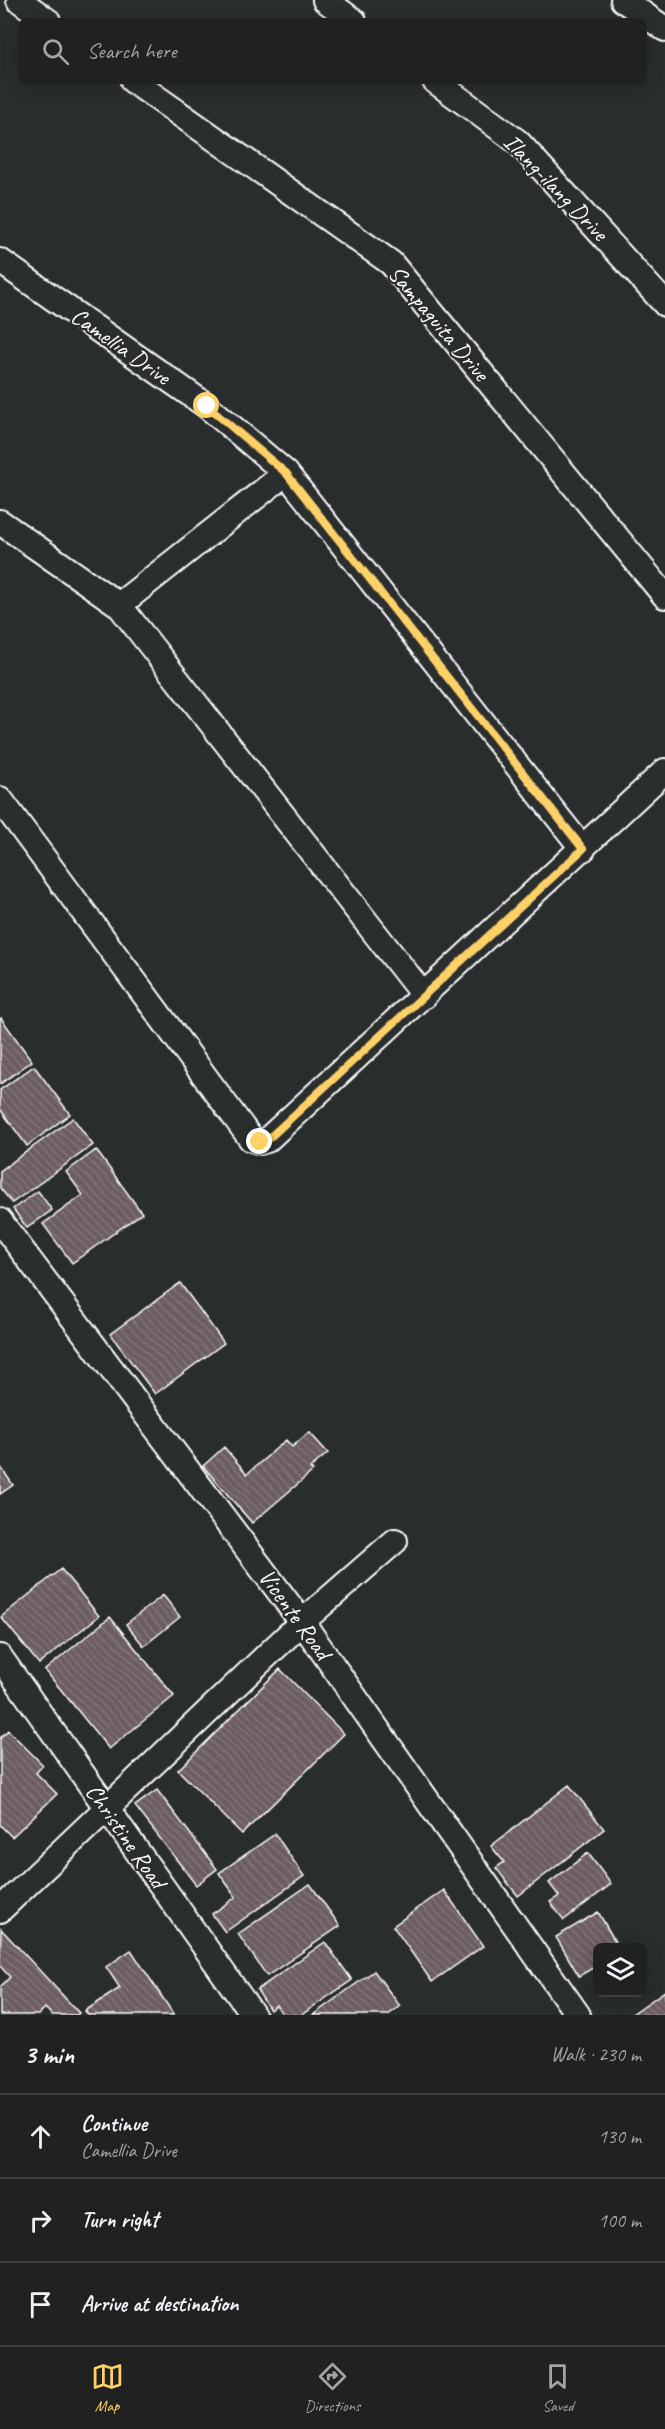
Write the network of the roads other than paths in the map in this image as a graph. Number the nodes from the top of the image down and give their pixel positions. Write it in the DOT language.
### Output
graph roads {
  1 [pos="19,0"];
  2 [pos="325,0"];
  3 [pos="623,0"];
  4 [pos="44,18"];
  5 [pos="350,18"];
  6 [pos="665,29"];
  7 [pos="137,84"];
  8 [pos="439,84"];
  9 [pos="0,261"];
  10 [pos="665,304"];
  11 [pos="286,473"];
  12 [pos="0,522"];
  13 [pos="665,596"];
  14 [pos="119,605"];
  15 [pos="665,771"];
  16 [pos="0,799"];
  17 [pos="583,849"];
  18 [pos="424,996"];
  19 [pos="0,1221"];
  20 [pos="395,1540"];
  21 [pos="302,1622"];
  22 [pos="0,1657"];
  23 [pos="106,1809"];
  24 [pos="0,1910"];
  25 [pos="253,2015"];
  26 [pos="578,2015"];
  1 -- 4 [label="street"];
  2 -- 5 [label="street"];
  3 -- 6 [label="street"];
  7 -- 13 [label="street, Sampaguita Drive"];
  8 -- 10 [label="street, Ilang-ilang Drive"];
  9 -- 11 [label="street, Camellia Drive"];
  11 -- 14 [label="street"];
  11 -- 17 [label="street, Camellia Drive"];
  12 -- 14 [label="street"];
  14 -- 18 [label="street"];
  15 -- 17 [label="street"];
  16 -- 18 [label="street"];
  17 -- 18 [label="street"];
  19 -- 21 [label="street, Vicente Road"];
  20 -- 21 [label="street"];
  21 -- 23 [label="street"];
  21 -- 26 [label="street, Vicente Road"];
  22 -- 23 [label="street, Christine Road"];
  23 -- 24 [label="street"];
  23 -- 25 [label="street, Christine Road"];
}
